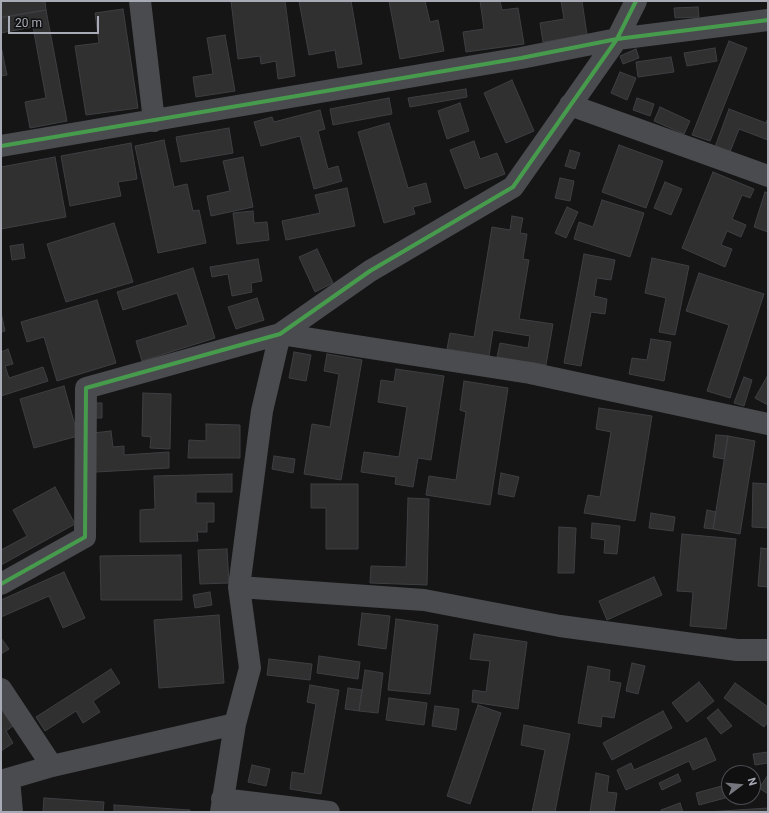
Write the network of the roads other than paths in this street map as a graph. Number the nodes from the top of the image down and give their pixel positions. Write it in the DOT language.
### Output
graph roads {
  1 [pos="140,1"];
  2 [pos="636,1"];
  3 [pos="768,20"];
  4 [pos="617,39"];
  5 [pos="570,105"];
  6 [pos="154,121"];
  7 [pos="1,146"];
  8 [pos="768,176"];
  9 [pos="280,334"];
  10 [pos="768,424"];
  11 [pos="1,584"];
  12 [pos="239,587"];
  13 [pos="768,650"];
  14 [pos="1,689"];
  15 [pos="235,724"];
  16 [pos="52,766"];
  17 [pos="5,780"];
  18 [pos="222,805"];
  19 [pos="12,812"];
  20 [pos="330,812"];
  1 -- 6 [label="street"];
  2 -- 4 [label="street"];
  3 -- 4 [label="street"];
  4 -- 5 [label="street"];
  4 -- 6 [label="street"];
  5 -- 8 [label="street"];
  5 -- 9 [label="street"];
  6 -- 7 [label="street"];
  9 -- 10 [label="street"];
  9 -- 11 [label="street"];
  9 -- 12 [label="street"];
  12 -- 13 [label="street"];
  12 -- 15 [label="street"];
  14 -- 16 [label="street"];
  15 -- 16 [label="street"];
  15 -- 18 [label="street"];
  16 -- 17 [label="street"];
  17 -- 19 [label="street"];
  18 -- 20 [label="street"];
}
